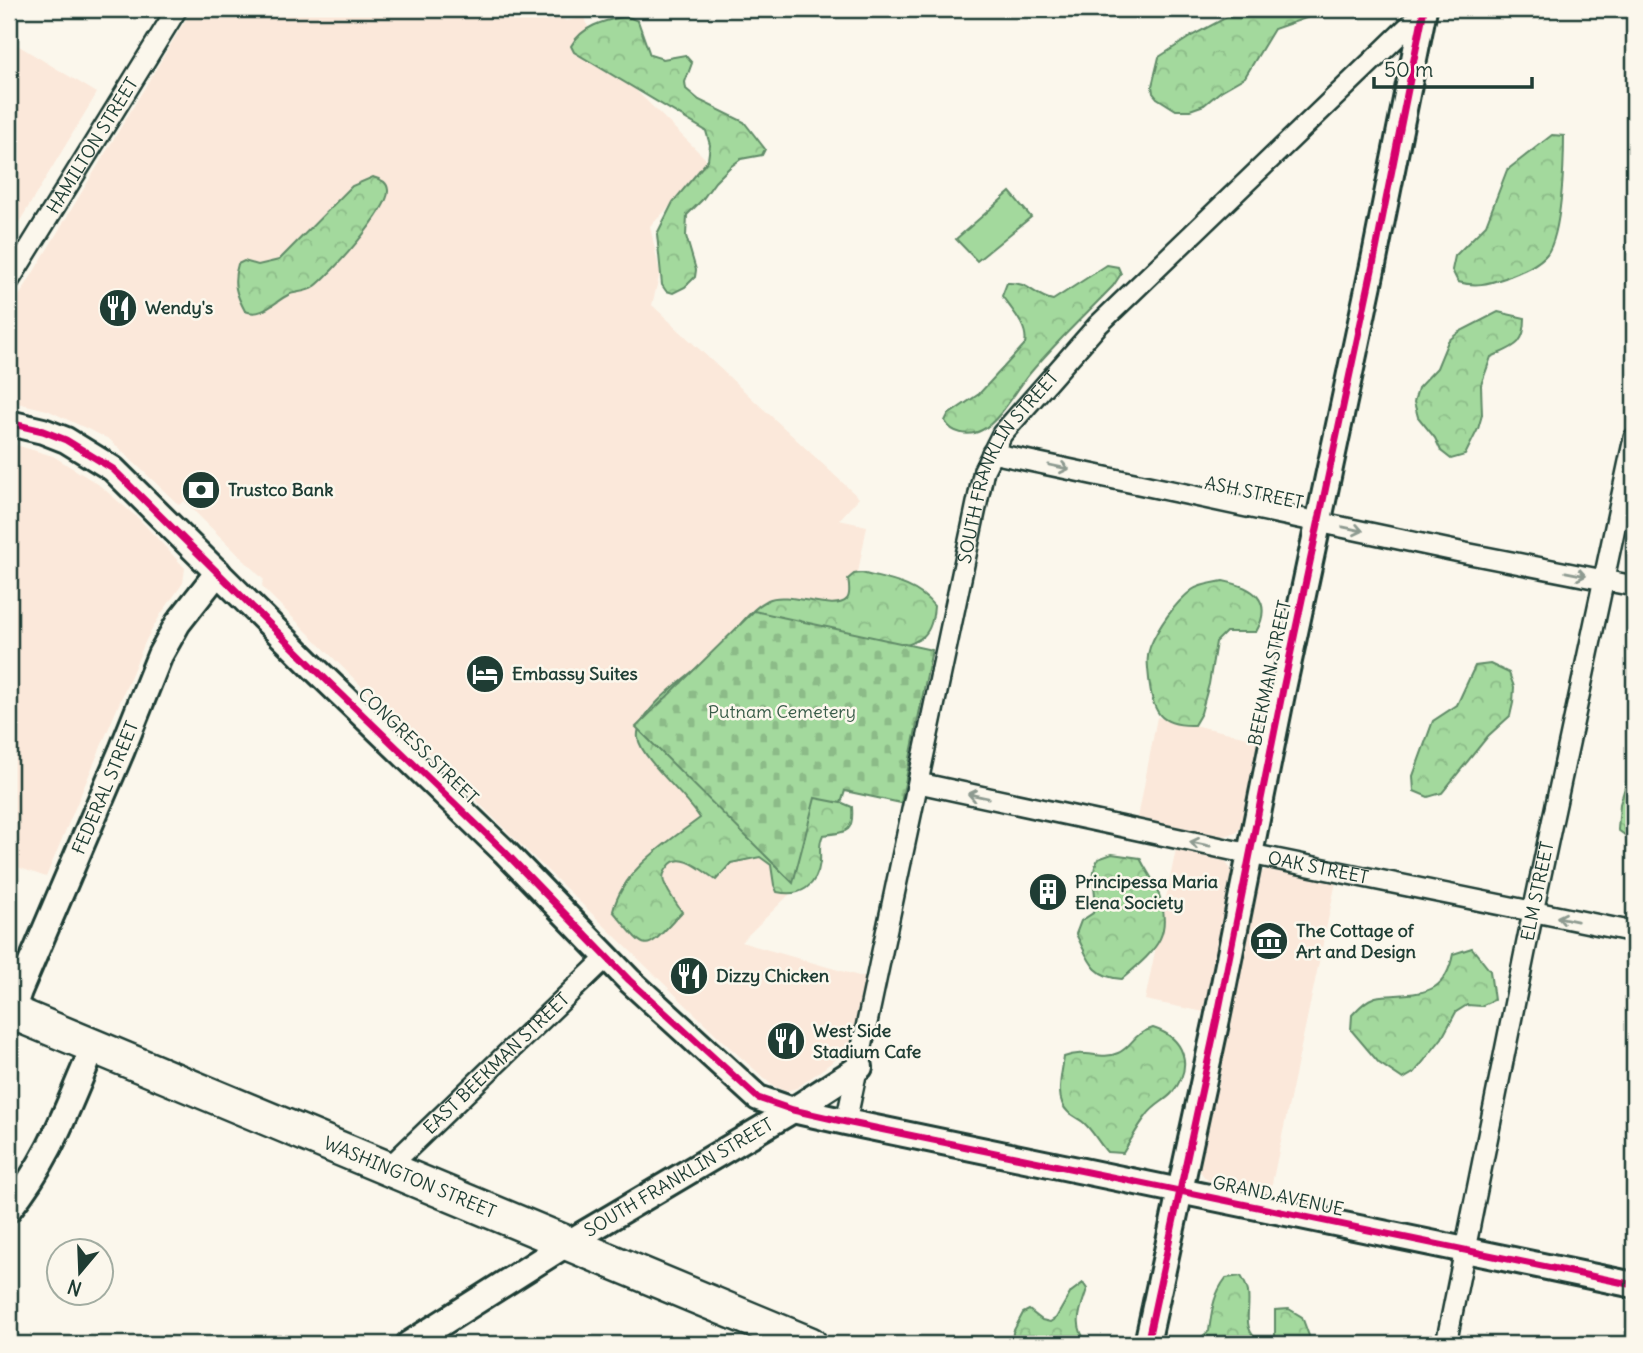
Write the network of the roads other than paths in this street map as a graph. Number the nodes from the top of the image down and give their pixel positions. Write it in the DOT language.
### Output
graph roads {
  1 [pos="177,9"];
  2 [pos="1423,10"];
  3 [pos="9,281"];
  4 [pos="9,423"];
  5 [pos="1634,438"];
  6 [pos="992,453"];
  7 [pos="1319,522"];
  8 [pos="218,572"];
  9 [pos="1604,580"];
  10 [pos="1634,586"];
  11 [pos="919,783"];
  12 [pos="1249,854"];
  13 [pos="1533,912"];
  14 [pos="1634,932"];
  15 [pos="607,957"];
  16 [pos="10,1012"];
  17 [pos="94,1046"];
  18 [pos="860,1067"];
  19 [pos="793,1110"];
  20 [pos="846,1122"];
  21 [pos="387,1169"];
  22 [pos="1181,1191"];
  23 [pos="9,1209"];
  24 [pos="568,1243"];
  25 [pos="1464,1250"];
  26 [pos="1634,1285"];
  27 [pos="409,1344"];
  28 [pos="810,1344"];
  29 [pos="1147,1344"];
  30 [pos="1446,1344"];
  1 -- 3 [label="street, HAMILTON STREET"];
  2 -- 6 [label="street, SOUTH FRANKLIN STREET"];
  2 -- 7 [label="street, BEEKMAN STREET"];
  4 -- 8 [label="street, CONGRESS STREET"];
  5 -- 9 [label="street, ELM STREET"];
  6 -- 7 [label="street, ASH STREET, one-way"];
  6 -- 11 [label="street, SOUTH FRANKLIN STREET"];
  7 -- 9 [label="street, ASH STREET, one-way"];
  7 -- 12 [label="street, BEEKMAN STREET"];
  8 -- 15 [label="street, CONGRESS STREET"];
  8 -- 16 [label="street, FEDERAL STREET"];
  9 -- 10 [label="street, ASH STREET"];
  9 -- 13 [label="street, ELM STREET"];
  12 -- 11 [label="street, OAK STREET, one-way"];
  11 -- 18 [label="street, SOUTH FRANKLIN STREET"];
  12 -- 13 [label="street, OAK STREET"];
  12 -- 22 [label="street, BEEKMAN STREET"];
  14 -- 13 [label="street, OAK STREET, one-way"];
  13 -- 25 [label="street, ELM STREET"];
  15 -- 19 [label="street, CONGRESS STREET"];
  15 -- 21 [label="street, EAST BEEKMAN STREET"];
  16 -- 17 [label="highway, WASHINGTON STREET"];
  17 -- 21 [label="highway, WASHINGTON STREET"];
  17 -- 23 [label="street"];
  18 -- 19 [label="street, SOUTH FRANKLIN STREET"];
  18 -- 20 [label="street, SOUTH FRANKLIN STREET"];
  19 -- 20 [label="street, GRAND AVENUE"];
  19 -- 24 [label="street, SOUTH FRANKLIN STREET"];
  20 -- 22 [label="street, GRAND AVENUE"];
  21 -- 24 [label="highway, WASHINGTON STREET"];
  22 -- 25 [label="street, GRAND AVENUE"];
  22 -- 29 [label="street, BEEKMAN STREET"];
  24 -- 27 [label="street, SOUTH FRANKLIN STREET"];
  24 -- 28 [label="highway, WASHINGTON STREET"];
  25 -- 26 [label="street, GRAND AVENUE"];
  25 -- 30 [label="street, ELM STREET"];
}
